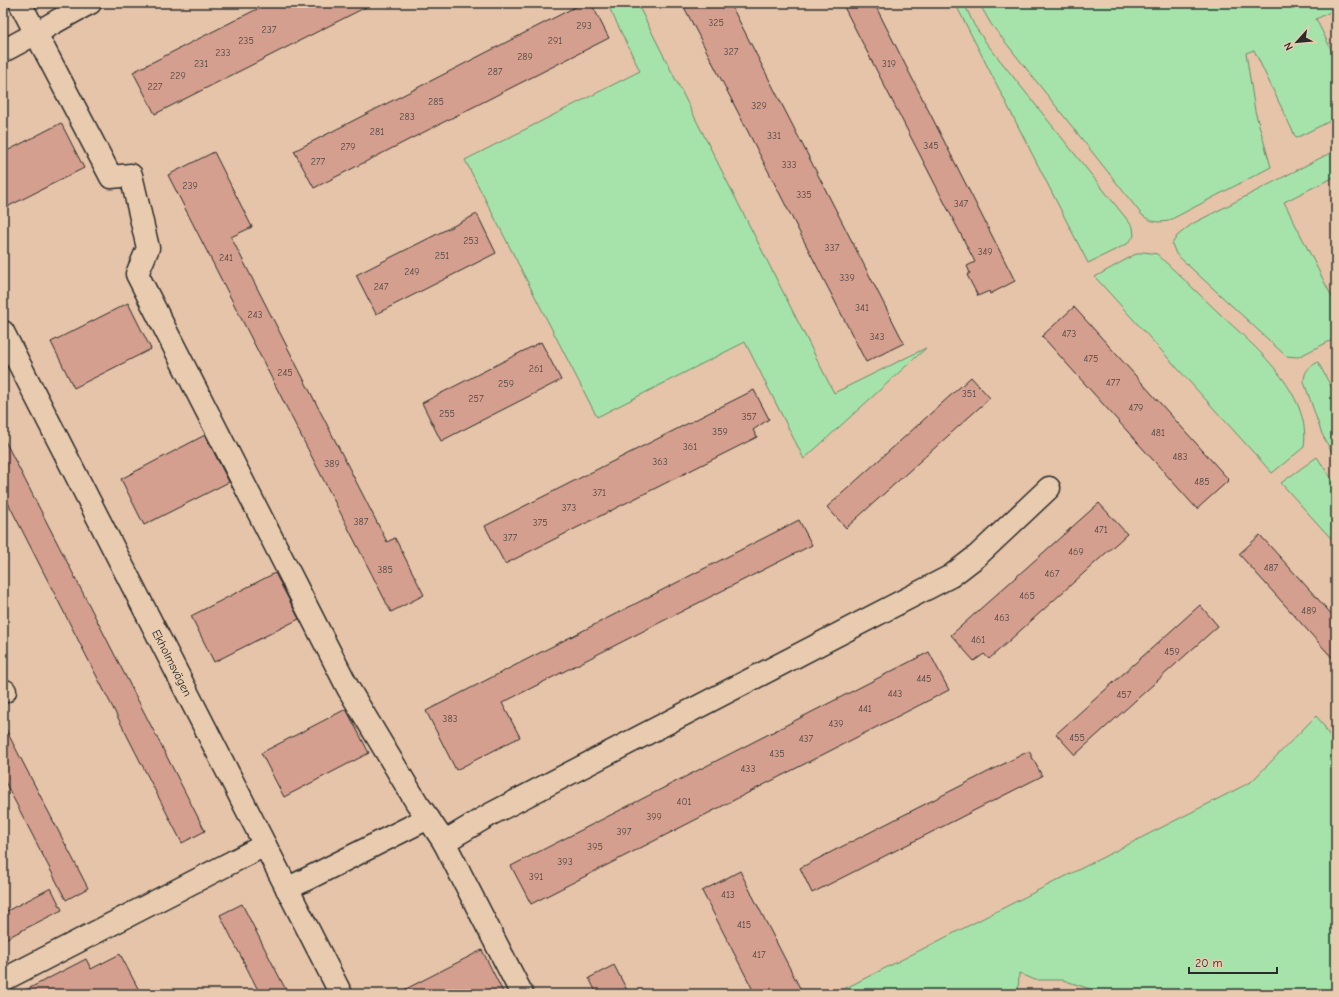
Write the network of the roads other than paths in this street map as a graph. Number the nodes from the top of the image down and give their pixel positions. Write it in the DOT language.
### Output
graph roads {
  1 [pos="20,3"];
  2 [pos="90,3"];
  3 [pos="36,35"];
  4 [pos="3,51"];
  5 [pos="3,332"];
  6 [pos="1049,488"];
  7 [pos="428,818"];
  8 [pos="444,842"];
  9 [pos="264,845"];
  10 [pos="287,889"];
  11 [pos="3,980"];
  12 [pos="341,994"];
  13 [pos="522,994"];
  1 -- 3 [label="street"];
  2 -- 3 [label="street"];
  3 -- 4 [label="street"];
  3 -- 7 [label="street"];
  5 -- 9 [label="street, Ekholmsvägen"];
  6 -- 8 [label="street"];
  7 -- 8 [label="street"];
  7 -- 10 [label="street"];
  8 -- 13 [label="street"];
  9 -- 10 [label="street, Ekholmsvägen"];
  9 -- 11 [label="street"];
  10 -- 12 [label="street, Ekholmsvägen"];
}
